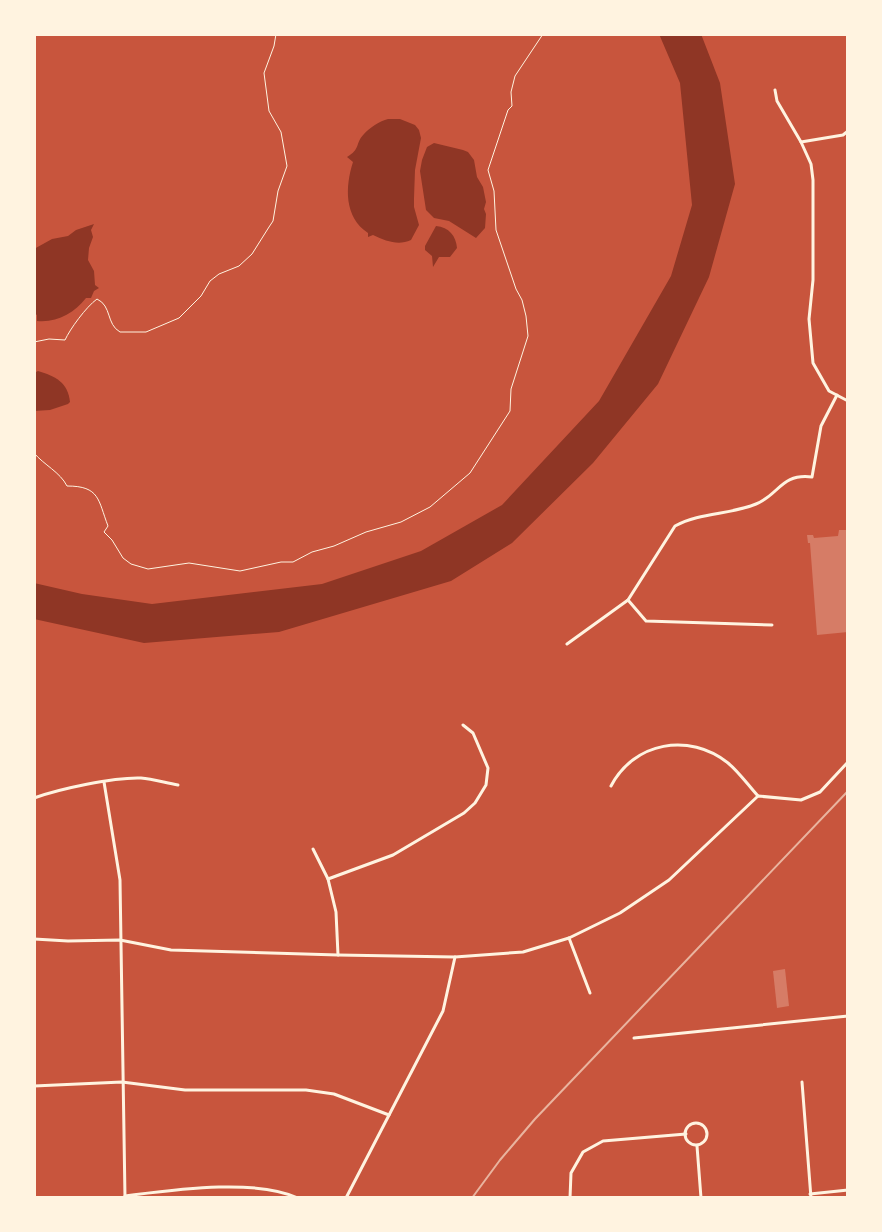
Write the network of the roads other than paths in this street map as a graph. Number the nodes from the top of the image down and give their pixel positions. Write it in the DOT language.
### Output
graph roads {
  1 [pos="775,90"];
  2 [pos="848,131"];
  3 [pos="801,142"];
  4 [pos="837,395"];
  5 [pos="848,401"];
  6 [pos="628,600"];
  7 [pos="772,625"];
  8 [pos="567,644"];
  9 [pos="463,725"];
  10 [pos="848,762"];
  11 [pos="104,782"];
  12 [pos="178,785"];
  13 [pos="611,786"];
  14 [pos="758,796"];
  15 [pos="34,798"];
  16 [pos="313,849"];
  17 [pos="328,879"];
  18 [pos="569,938"];
  19 [pos="34,939"];
  20 [pos="120,940"];
  21 [pos="338,955"];
  22 [pos="455,957"];
  23 [pos="590,993"];
  24 [pos="848,1016"];
  25 [pos="634,1038"];
  26 [pos="122,1082"];
  27 [pos="802,1082"];
  28 [pos="34,1086"];
  29 [pos="389,1115"];
  30 [pos="686,1134"];
  31 [pos="697,1145"];
  32 [pos="848,1190"];
  33 [pos="810,1196"];
  34 [pos="125,1197"];
  35 [pos="298,1198"];
  36 [pos="346,1198"];
  37 [pos="570,1198"];
  38 [pos="701,1198"];
  1 -- 3 [label="street"];
  2 -- 3 [label="street"];
  3 -- 4 [label="street"];
  4 -- 5 [label="street"];
  4 -- 6 [label="street"];
  6 -- 7 [label="street"];
  6 -- 8 [label="street"];
  9 -- 17 [label="street"];
  10 -- 14 [label="street"];
  11 -- 12 [label="street"];
  11 -- 15 [label="street"];
  11 -- 20 [label="street"];
  13 -- 14 [label="street"];
  14 -- 18 [label="street"];
  16 -- 17 [label="street"];
  17 -- 21 [label="street"];
  18 -- 22 [label="street"];
  18 -- 23 [label="street"];
  19 -- 20 [label="street"];
  20 -- 21 [label="street"];
  20 -- 26 [label="street"];
  21 -- 22 [label="street"];
  22 -- 29 [label="street"];
  24 -- 25 [label="street"];
  26 -- 28 [label="street"];
  26 -- 29 [label="street"];
  26 -- 34 [label="street"];
  27 -- 33 [label="street"];
  29 -- 36 [label="street"];
  30 -- 31 [label="street"];
  30 -- 31 [label="street"];
  30 -- 37 [label="street"];
  31 -- 38 [label="street"];
  32 -- 33 [label="street"];
  34 -- 35 [label="street"];
}
